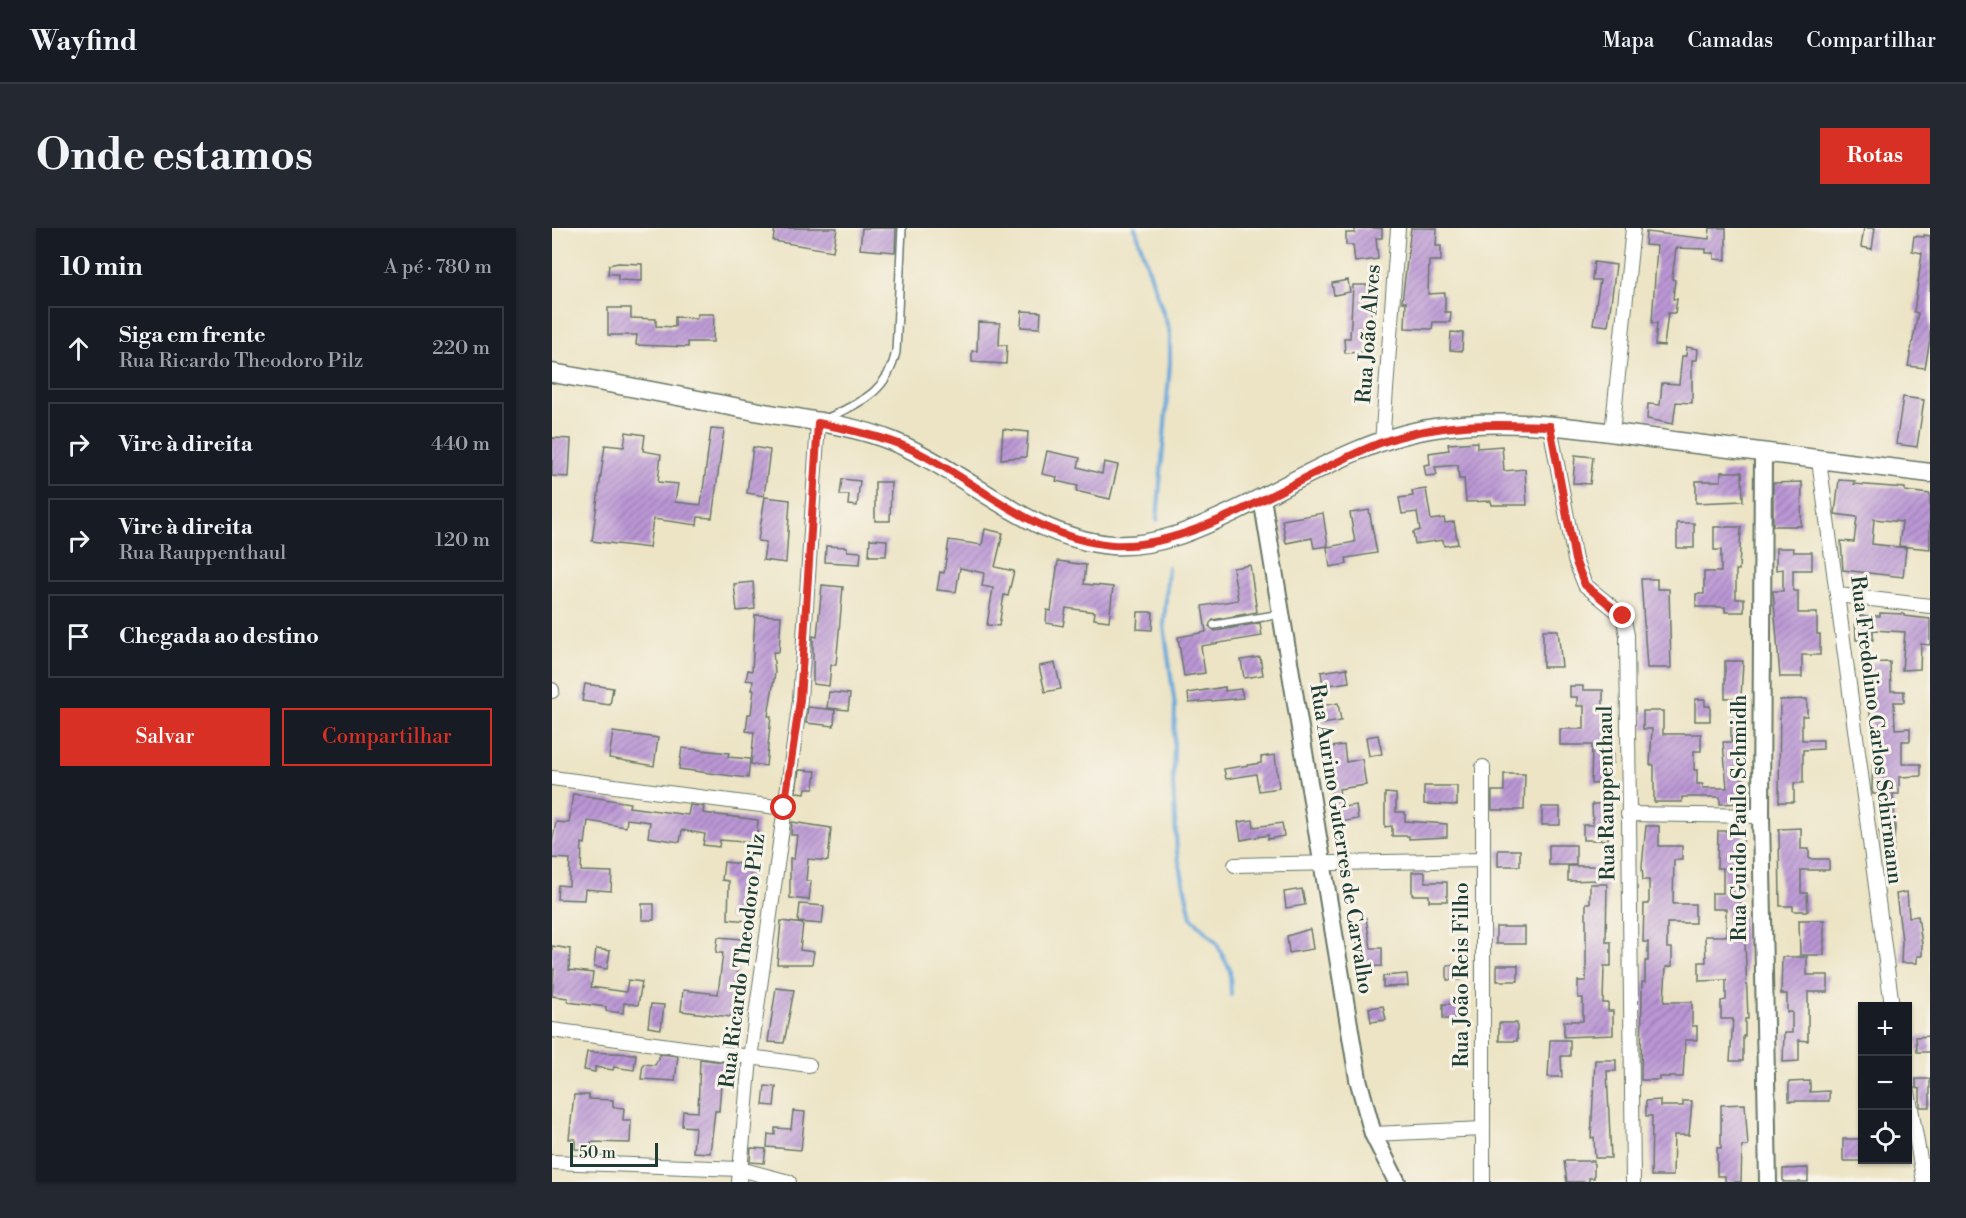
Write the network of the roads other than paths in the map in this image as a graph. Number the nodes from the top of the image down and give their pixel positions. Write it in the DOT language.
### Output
graph roads {
  1 [pos="902,228"];
  2 [pos="1398,228"];
  3 [pos="1633,228"];
  4 [pos="552,373"];
  5 [pos="818,423"];
  6 [pos="1550,426"];
  7 [pos="1612,433"];
  8 [pos="1382,442"];
  9 [pos="1763,453"];
  10 [pos="1819,460"];
  11 [pos="1930,473"];
  12 [pos="1262,498"];
  13 [pos="1838,595"];
  14 [pos="1930,606"];
  15 [pos="1281,614"];
  16 [pos="1214,625"];
  17 [pos="1483,767"];
  18 [pos="552,778"];
  19 [pos="784,808"];
  20 [pos="1628,814"];
  21 [pos="1761,816"];
  22 [pos="1483,860"];
  23 [pos="1321,863"];
  24 [pos="1235,864"];
  25 [pos="1891,1002"];
  26 [pos="552,1030"];
  27 [pos="750,1058"];
  28 [pos="809,1065"];
  29 [pos="1911,1110"];
  30 [pos="1483,1130"];
  31 [pos="1372,1134"];
  32 [pos="552,1162"];
  33 [pos="739,1176"];
  34 [pos="789,1182"];
  35 [pos="1397,1182"];
  36 [pos="1483,1182"];
  37 [pos="1634,1182"];
  38 [pos="1768,1182"];
  39 [pos="1924,1182"];
  1 -- 5 [label="lane"];
  2 -- 8 [label="street, Rua João Alves"];
  3 -- 7 [label="street"];
  4 -- 5 [label="main road"];
  5 -- 12 [label="main road"];
  5 -- 19 [label="street, Rua Ricardo Theodoro Pilz"];
  6 -- 7 [label="main road"];
  6 -- 8 [label="main road"];
  6 -- 20 [label="street, Rua Rauppenthaul"];
  7 -- 9 [label="main road"];
  8 -- 12 [label="main road"];
  9 -- 10 [label="main road"];
  9 -- 21 [label="street, Rua Guido Paulo Schmidh"];
  10 -- 11 [label="main road"];
  10 -- 13 [label="street, Rua Fredolino Carlos Schirmann"];
  12 -- 15 [label="street, Rua Aurino Guterres de Carvalho"];
  13 -- 14 [label="street"];
  13 -- 25 [label="street, Rua Fredolino Carlos Schirmann"];
  15 -- 16 [label="lane"];
  15 -- 23 [label="street, Rua Aurino Guterres de Carvalho"];
  17 -- 22 [label="street, Rua João Reis Filho"];
  18 -- 19 [label="street"];
  19 -- 27 [label="street, Rua Ricardo Theodoro Pilz"];
  20 -- 21 [label="street"];
  20 -- 37 [label="street, Rua Rauppenthaul"];
  21 -- 38 [label="street, Rua Guido Paulo Schmidh"];
  22 -- 23 [label="street"];
  22 -- 30 [label="street, Rua João Reis Filho"];
  23 -- 24 [label="street"];
  23 -- 31 [label="street, Rua Aurino Guterres de Carvalho"];
  26 -- 27 [label="street"];
  27 -- 28 [label="street"];
  27 -- 33 [label="street, Rua Ricardo Theodoro Pilz"];
  29 -- 39 [label="street"];
  30 -- 31 [label="street"];
  30 -- 36 [label="street, Rua João Reis Filho"];
  31 -- 35 [label="street, Rua Aurino Guterres de Carvalho"];
  32 -- 33 [label="street"];
  33 -- 34 [label="street"];
}
